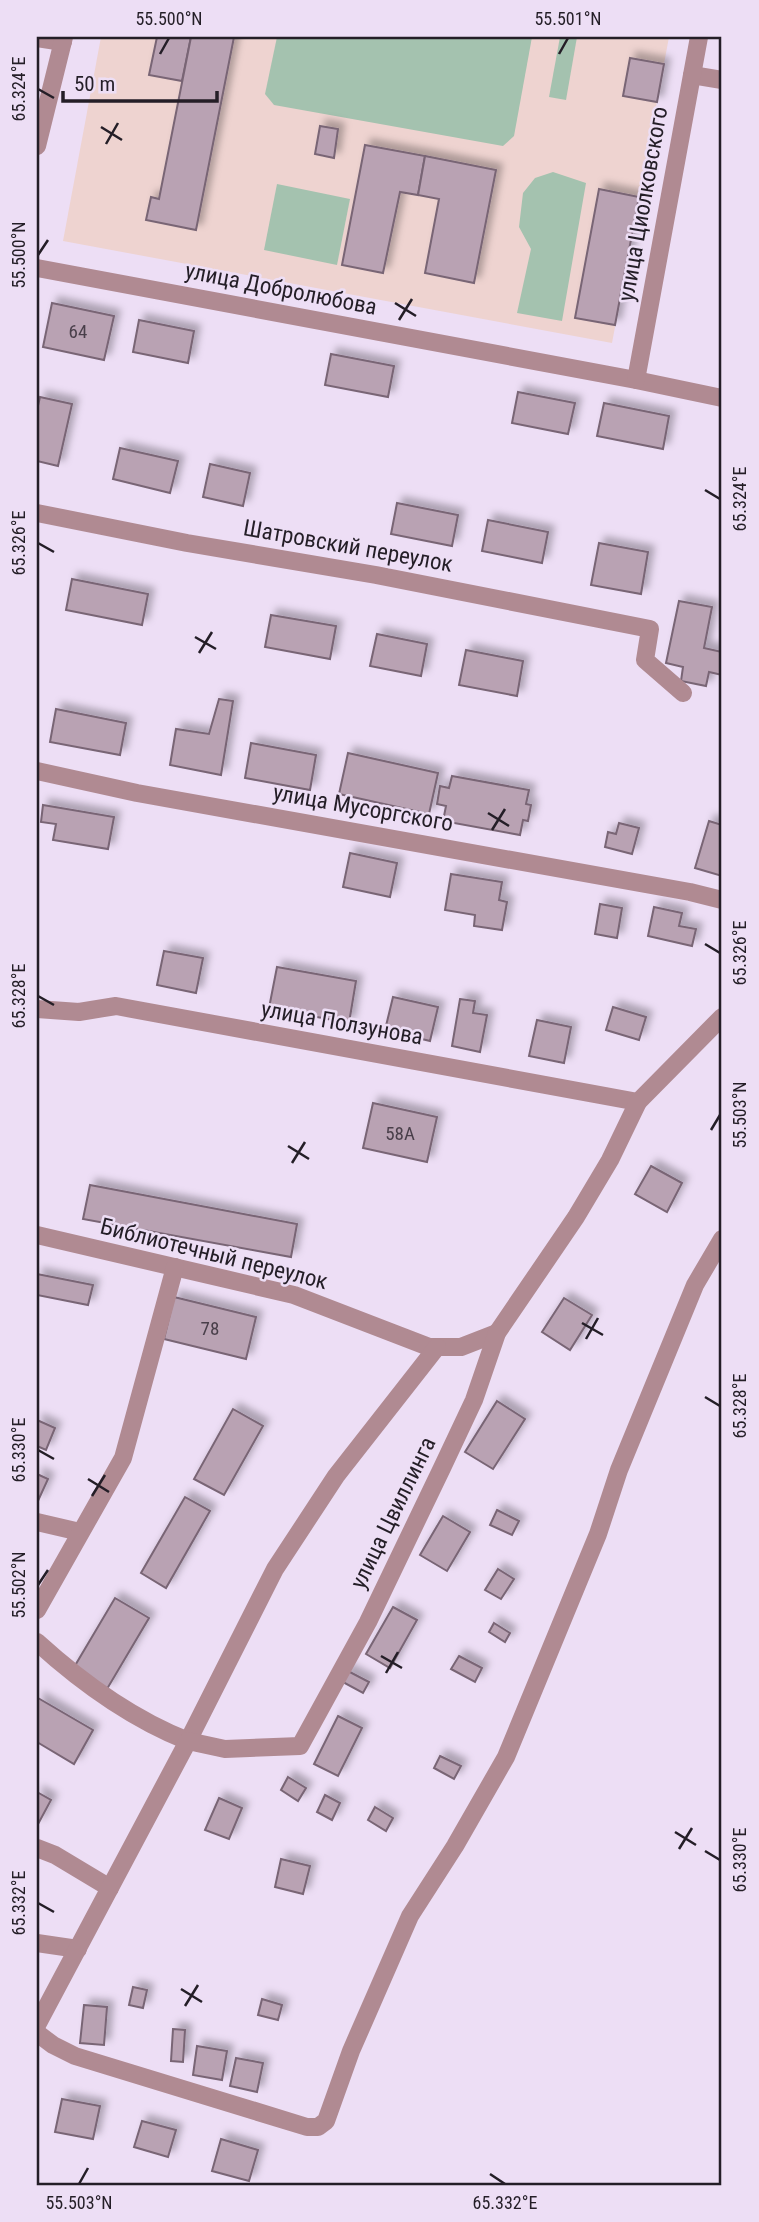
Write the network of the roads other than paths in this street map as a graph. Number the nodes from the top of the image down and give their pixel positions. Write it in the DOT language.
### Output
graph roads {
  1 [pos="699,37"];
  2 [pos="37,38"];
  3 [pos="64,40"];
  4 [pos="692,75"];
  5 [pos="722,80"];
  6 [pos="37,146"];
  7 [pos="37,268"];
  8 [pos="636,380"];
  9 [pos="722,398"];
  10 [pos="37,513"];
  11 [pos="683,693"];
  12 [pos="37,771"];
  13 [pos="722,900"];
  14 [pos="37,1009"];
  15 [pos="722,1017"];
  16 [pos="638,1102"];
  17 [pos="37,1236"];
  18 [pos="722,1239"];
  19 [pos="175,1267"];
  20 [pos="497,1333"];
  21 [pos="437,1347"];
  22 [pos="37,1522"];
  23 [pos="80,1532"];
  24 [pos="37,1610"];
  25 [pos="37,1642"];
  26 [pos="188,1741"];
  27 [pos="37,1847"];
  28 [pos="110,1888"];
  29 [pos="37,1943"];
  30 [pos="78,1949"];
  31 [pos="37,2025"];
  32 [pos="37,2033"];
  1 -- 4 [label="street, улица Циолковского"];
  2 -- 3 [label="street"];
  3 -- 6 [label="street"];
  4 -- 5 [label="street"];
  4 -- 8 [label="street, улица Циолковского"];
  7 -- 8 [label="street, улица Добролюбова"];
  8 -- 9 [label="street, улица Добролюбова"];
  10 -- 11 [label="street, Шатровский переулок"];
  12 -- 13 [label="street, улица Мусоргского"];
  14 -- 16 [label="street, улица Ползунова"];
  15 -- 16 [label="street, улица Цвиллинга"];
  16 -- 20 [label="street, улица Цвиллинга"];
  17 -- 19 [label="street, Библиотечный переулок"];
  18 -- 32 [label="street"];
  19 -- 21 [label="street, Библиотечный переулок"];
  19 -- 23 [label="street"];
  20 -- 21 [label="street, Библиотечный переулок"];
  20 -- 26 [label="street, улица Цвиллинга"];
  21 -- 26 [label="street"];
  22 -- 23 [label="street"];
  23 -- 24 [label="street"];
  25 -- 26 [label="street"];
  26 -- 28 [label="street"];
  27 -- 28 [label="street"];
  28 -- 30 [label="street"];
  29 -- 30 [label="street"];
  30 -- 31 [label="street"];
}
